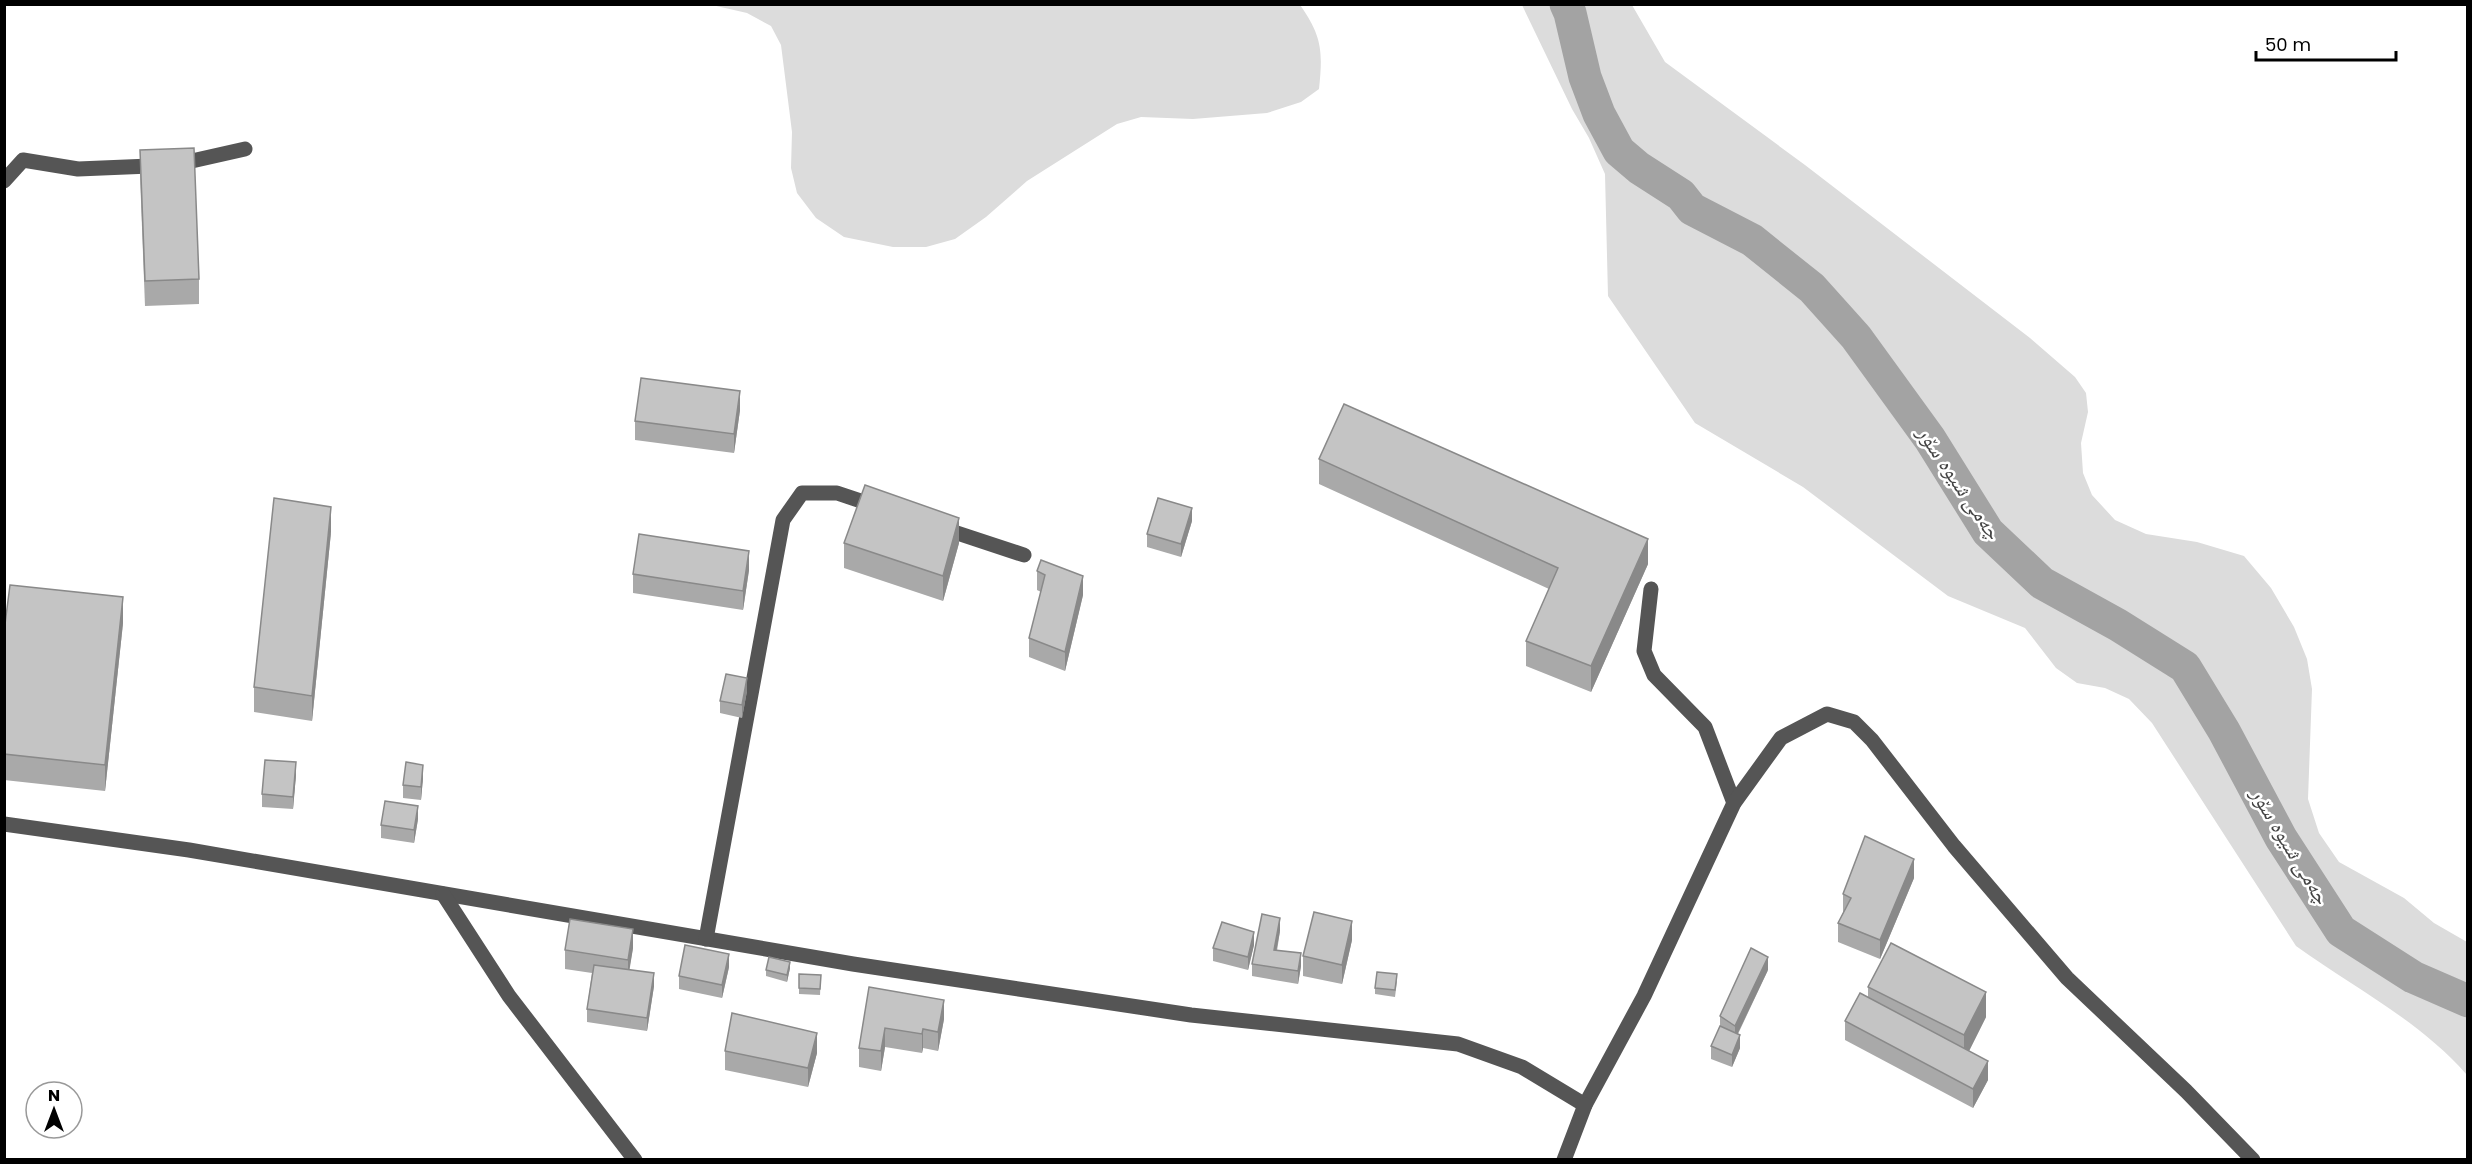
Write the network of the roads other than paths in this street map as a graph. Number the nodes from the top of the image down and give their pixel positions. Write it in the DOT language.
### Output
graph roads {
  1 [pos="245,149"];
  2 [pos="4,182"];
  3 [pos="892,511"];
  4 [pos="925,522"];
  5 [pos="1024,555"];
  6 [pos="1651,590"];
  7 [pos="1734,803"];
  8 [pos="4,824"];
  9 [pos="443,894"];
  10 [pos="706,939"];
  11 [pos="1585,1106"];
  12 [pos="635,1160"];
  13 [pos="1564,1160"];
  14 [pos="2253,1160"];
  1 -- 2 [label="lane"];
  3 -- 10 [label="lane"];
  4 -- 5 [label="lane"];
  6 -- 7 [label="lane"];
  7 -- 11 [label="lane"];
  7 -- 14 [label="lane"];
  8 -- 9 [label="lane"];
  9 -- 10 [label="lane"];
  9 -- 12 [label="lane"];
  10 -- 11 [label="lane"];
  11 -- 13 [label="lane"];
}
